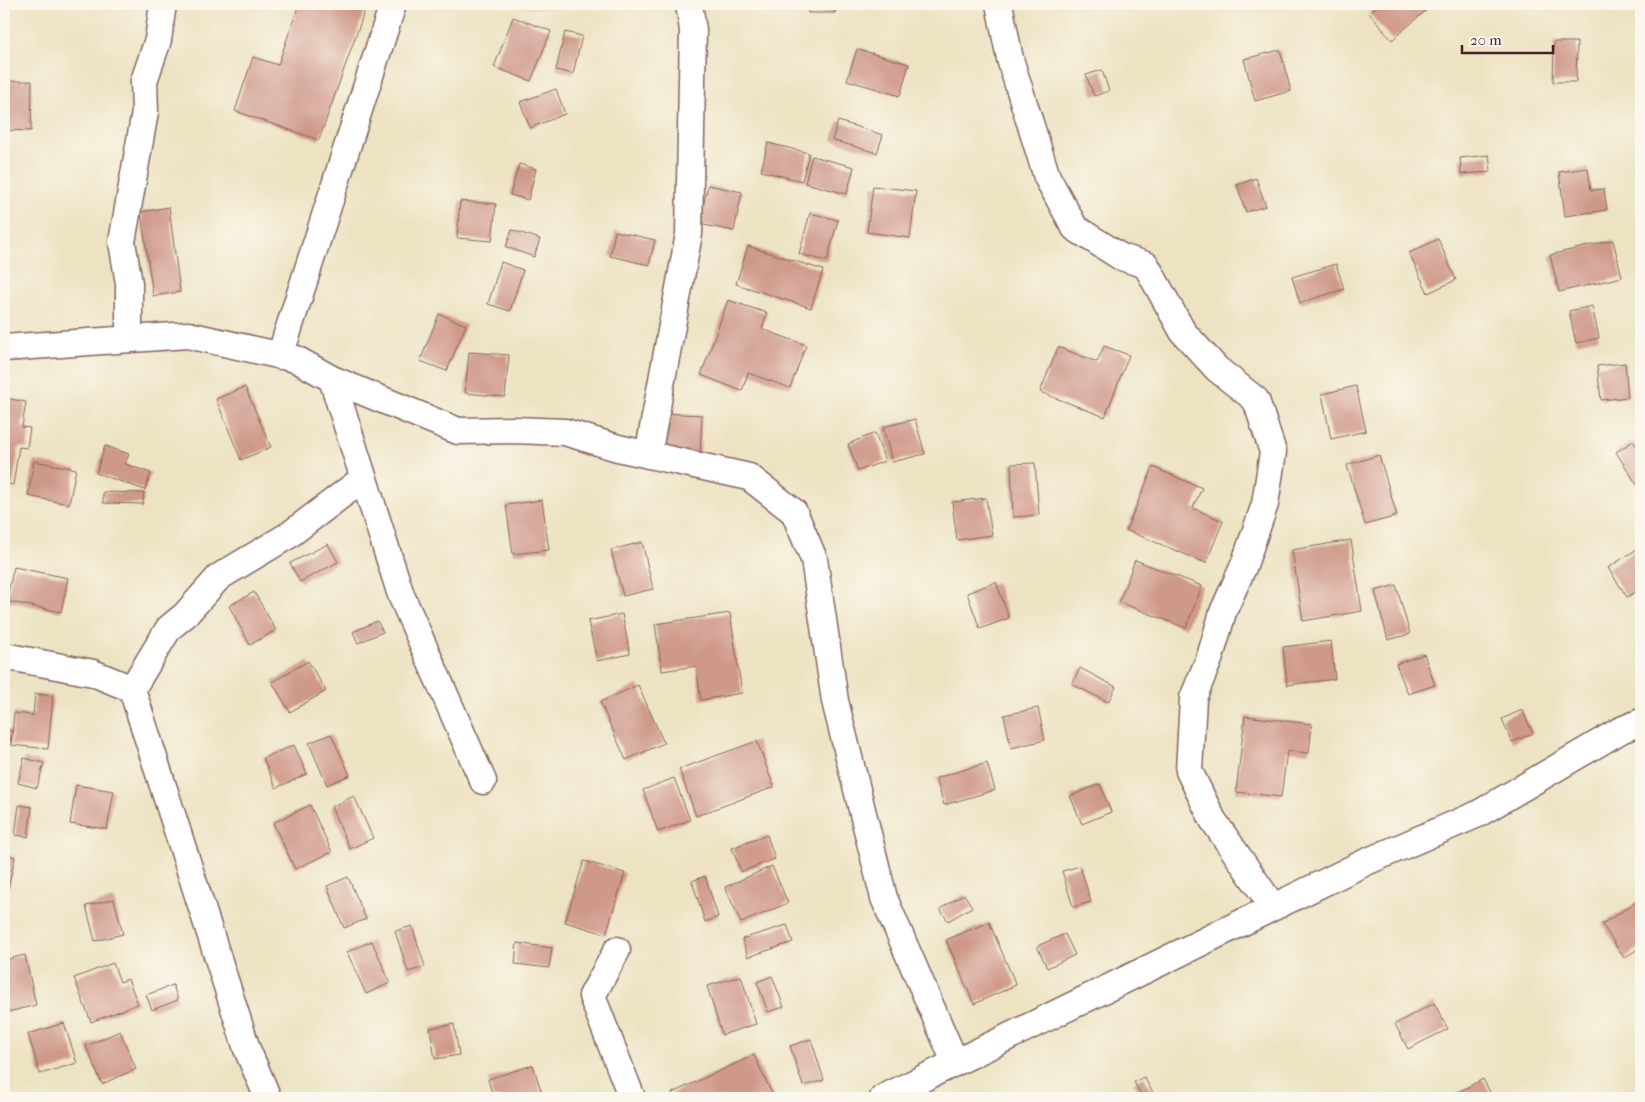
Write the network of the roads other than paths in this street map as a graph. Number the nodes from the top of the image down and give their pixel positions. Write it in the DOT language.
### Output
graph roads {
  1 [pos="164,4"];
  2 [pos="393,4"];
  3 [pos="689,4"];
  4 [pos="999,4"];
  5 [pos="129,339"];
  6 [pos="4,348"];
  7 [pos="280,356"];
  8 [pos="332,379"];
  9 [pos="648,455"];
  10 [pos="364,478"];
  11 [pos="4,656"];
  12 [pos="132,689"];
  13 [pos="1641,722"];
  14 [pos="482,782"];
  15 [pos="1273,907"];
  16 [pos="618,950"];
  17 [pos="955,1062"];
  18 [pos="268,1098"];
  19 [pos="632,1098"];
  20 [pos="883,1098"];
  1 -- 5 [label="street"];
  2 -- 7 [label="street"];
  3 -- 9 [label="street"];
  4 -- 15 [label="street"];
  5 -- 6 [label="street"];
  5 -- 7 [label="street"];
  7 -- 8 [label="street"];
  8 -- 9 [label="street"];
  8 -- 10 [label="street"];
  9 -- 17 [label="street"];
  10 -- 12 [label="street"];
  10 -- 14 [label="street"];
  11 -- 12 [label="street"];
  12 -- 18 [label="street"];
  13 -- 15 [label="street"];
  15 -- 17 [label="street"];
  16 -- 19 [label="street"];
  17 -- 20 [label="street"];
}
